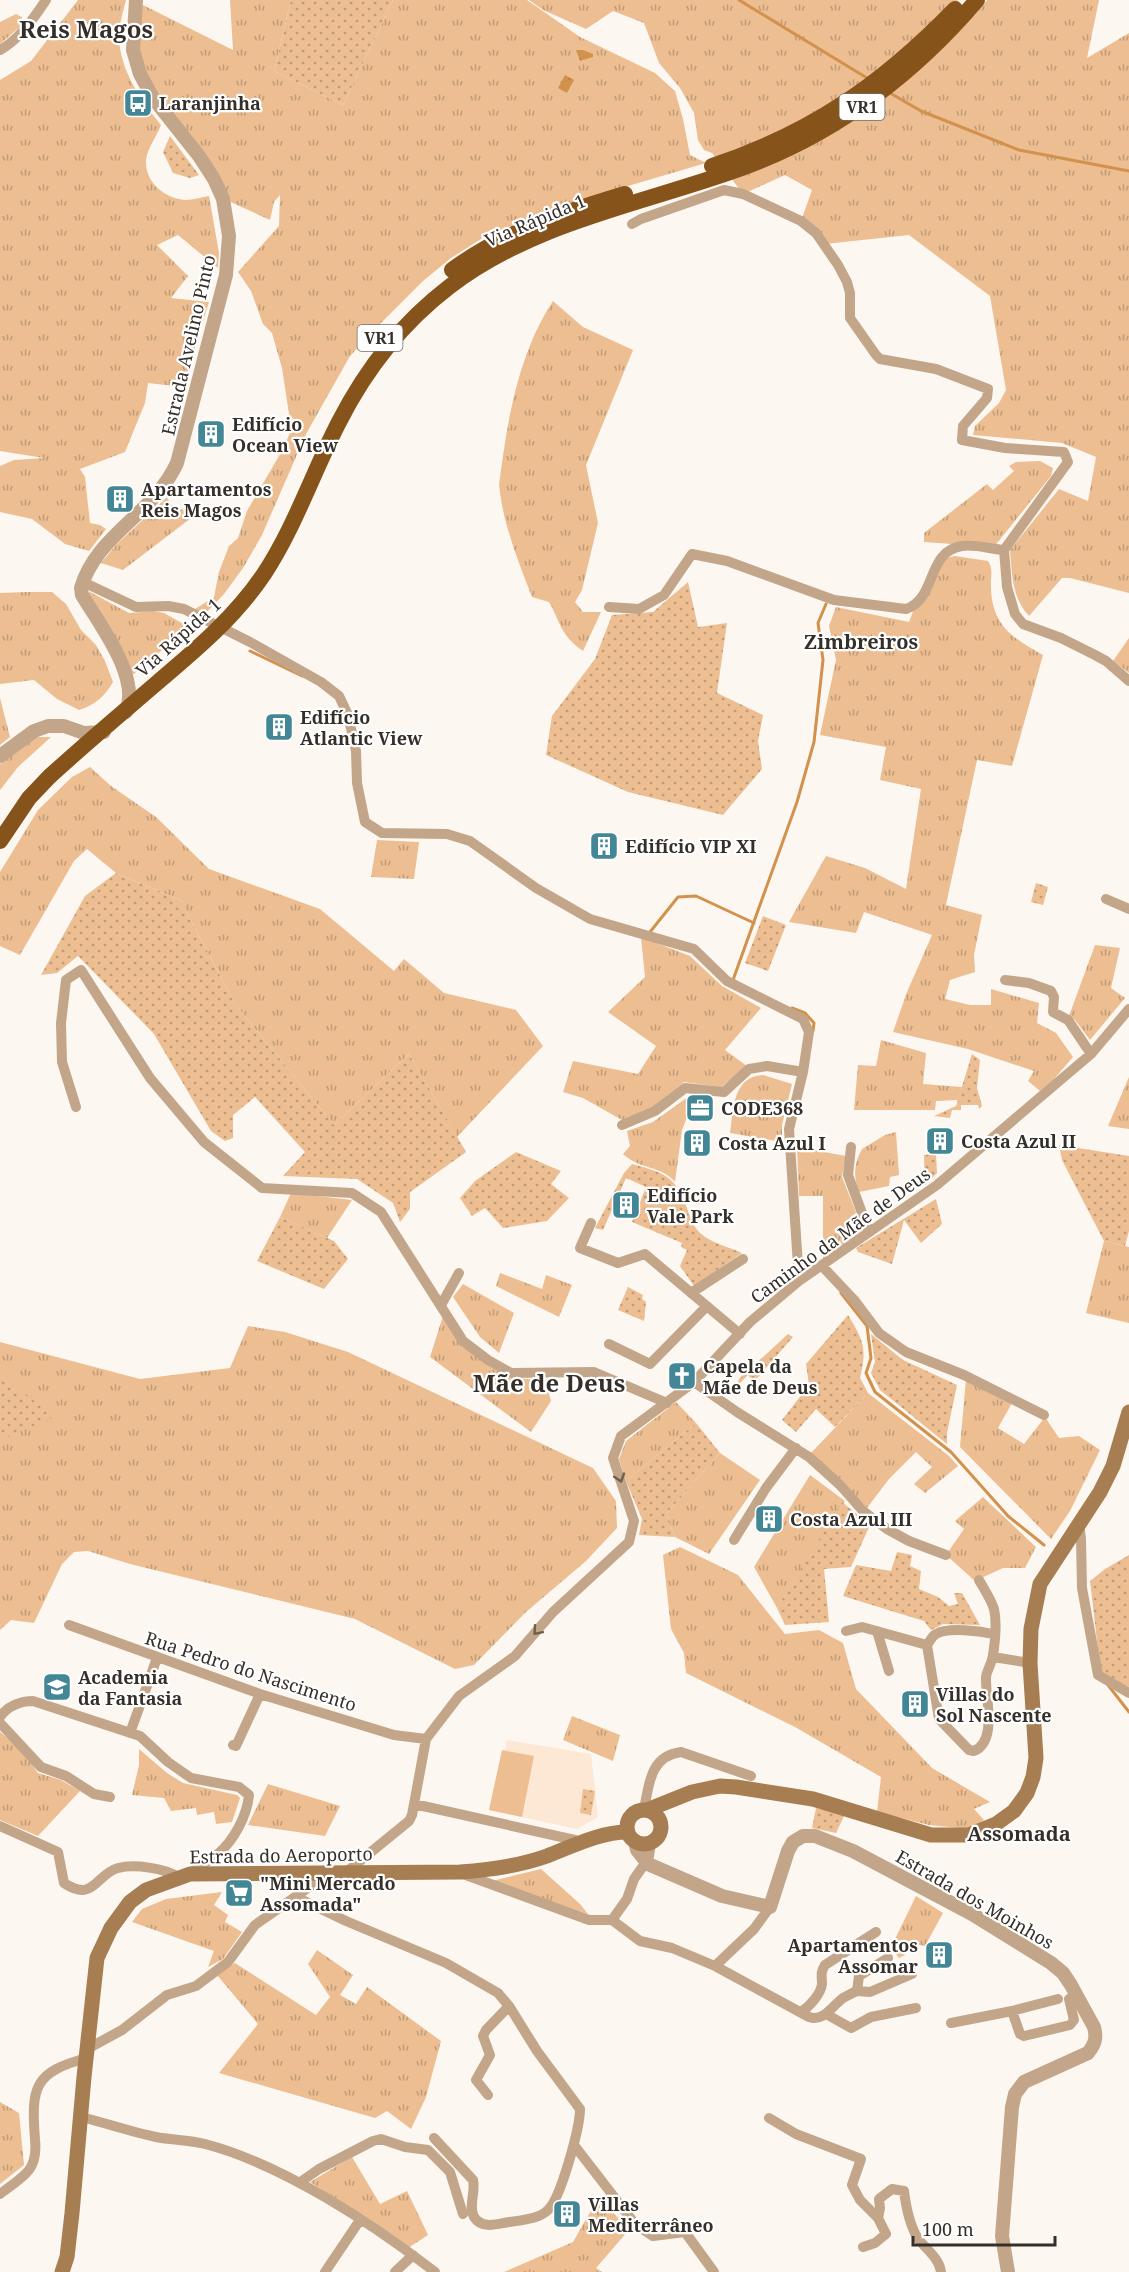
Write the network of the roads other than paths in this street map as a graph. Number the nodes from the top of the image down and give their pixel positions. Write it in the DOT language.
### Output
graph roads {
  1 [pos="46,0"];
  2 [pos="136,0"];
  3 [pos="962,0"];
  4 [pos="977,0"];
  5 [pos="0,50"];
  6 [pos="718,170"];
  7 [pos="632,224"];
  8 [pos="1004,550"];
  9 [pos="83,582"];
  10 [pos="609,607"];
  11 [pos="1129,681"];
  12 [pos="0,756"];
  13 [pos="46,772"];
  14 [pos="0,819"];
  15 [pos="0,841"];
  16 [pos="1106,899"];
  17 [pos="1129,909"];
  18 [pos="1005,980"];
  19 [pos="1129,1009"];
  20 [pos="1091,1054"];
  21 [pos="803,1072"];
  22 [pos="76,1107"];
  23 [pos="622,1125"];
  24 [pos="851,1147"];
  25 [pos="591,1223"];
  26 [pos="869,1232"];
  27 [pos="743,1258"];
  28 [pos="822,1266"];
  29 [pos="459,1273"];
  30 [pos="799,1281"];
  31 [pos="691,1293"];
  32 [pos="441,1305"];
  33 [pos="707,1306"];
  34 [pos="740,1334"];
  35 [pos="609,1344"];
  36 [pos="694,1382"];
  37 [pos="667,1403"];
  38 [pos="1129,1412"];
  39 [pos="1044,1415"];
  40 [pos="796,1448"];
  41 [pos="1078,1523"];
  42 [pos="734,1540"];
  43 [pos="946,1555"];
  44 [pos="979,1580"];
  45 [pos="69,1625"];
  46 [pos="846,1631"];
  47 [pos="878,1631"];
  48 [pos="993,1634"];
  49 [pos="927,1645"];
  50 [pos="993,1657"];
  51 [pos="157,1658"];
  52 [pos="1030,1662"];
  53 [pos="889,1671"];
  54 [pos="1129,1693"];
  55 [pos="260,1694"];
  56 [pos="0,1717"];
  57 [pos="0,1723"];
  58 [pos="130,1733"];
  59 [pos="426,1739"];
  60 [pos="233,1745"];
  61 [pos="751,1783"];
  62 [pos="110,1797"];
  63 [pos="414,1804"];
  64 [pos="646,1810"];
  65 [pos="660,1821"];
  66 [pos="0,1826"];
  67 [pos="637,1841"];
  68 [pos="570,1844"];
  69 [pos="460,1872"];
  70 [pos="328,1874"];
  71 [pos="344,1874"];
  72 [pos="184,1875"];
  73 [pos="296,1897"];
  74 [pos="770,1907"];
  75 [pos="612,1920"];
  76 [pos="876,1932"];
  77 [pos="888,1958"];
  78 [pos="715,1966"];
  79 [pos="912,1974"];
  80 [pos="857,1991"];
  81 [pos="1076,1994"];
  82 [pos="1058,1999"];
  83 [pos="509,2006"];
  84 [pos="916,2008"];
  85 [pos="1012,2011"];
  86 [pos="801,2012"];
  87 [pos="822,2016"];
  88 [pos="951,2023"];
  89 [pos="87,2053"];
  90 [pos="488,2095"];
  91 [pos="81,2117"];
  92 [pos="770,2118"];
  93 [pos="434,2138"];
  94 [pos="574,2145"];
  95 [pos="299,2182"];
  96 [pos="0,2194"];
  97 [pos="463,2214"];
  98 [pos="878,2218"];
  99 [pos="360,2220"];
  100 [pos="863,2247"];
  101 [pos="413,2255"];
  102 [pos="62,2272"];
  103 [pos="325,2272"];
  104 [pos="395,2272"];
  105 [pos="435,2272"];
  106 [pos="714,2272"];
  107 [pos="941,2272"];
  108 [pos="1008,2272"];
  1 -- 5 [label="street"];
  2 -- 9 [label="street, Estrada Avelino Pinto"];
  3 -- 6 [label="highway, Via Rápida 1 / VR1"];
  4 -- 6 [label="highway, Via Rápida 1 / VR1"];
  6 -- 13 [label="highway, Via Rápida 1 / VR1"];
  7 -- 8 [label="street"];
  8 -- 10 [label="street"];
  8 -- 11 [label="street"];
  9 -- 12 [label="street"];
  9 -- 21 [label="street"];
  13 -- 14 [label="highway, Via Rápida 1 / VR1"];
  13 -- 15 [label="highway, Via Rápida 1 / VR1"];
  16 -- 17 [label="street"];
  18 -- 20 [label="street"];
  19 -- 20 [label="street, Caminho da Mãe de Deus"];
  20 -- 26 [label="street, Caminho da Mãe de Deus"];
  21 -- 23 [label="street"];
  21 -- 30 [label="street"];
  22 -- 32 [label="street"];
  24 -- 26 [label="street"];
  25 -- 31 [label="street"];
  26 -- 28 [label="street, Caminho da Mãe de Deus"];
  27 -- 31 [label="street"];
  28 -- 30 [label="street, Caminho da Mãe de Deus"];
  28 -- 39 [label="street"];
  29 -- 32 [label="street"];
  30 -- 34 [label="street, Caminho da Mãe de Deus"];
  31 -- 33 [label="street"];
  32 -- 37 [label="street"];
  33 -- 34 [label="street"];
  33 -- 35 [label="street"];
  34 -- 36 [label="street, Caminho da Mãe de Deus"];
  36 -- 37 [label="street, Caminho da Mãe de Deus"];
  36 -- 40 [label="street"];
  37 -- 59 [label="street, Caminho da Mãe de Deus, one-way"];
  38 -- 41 [label="main road"];
  40 -- 42 [label="street"];
  40 -- 43 [label="street"];
  41 -- 52 [label="main road"];
  41 -- 54 [label="street"];
  44 -- 48 [label="street"];
  45 -- 51 [label="street, Rua Pedro do Nascimento"];
  46 -- 47 [label="street"];
  47 -- 49 [label="street"];
  47 -- 53 [label="street"];
  48 -- 49 [label="street"];
  48 -- 50 [label="street"];
  49 -- 50 [label="street"];
  50 -- 52 [label="street"];
  51 -- 55 [label="street, Rua Pedro do Nascimento"];
  51 -- 58 [label="street"];
  52 -- 61 [label="main road"];
  55 -- 59 [label="street, Rua Pedro do Nascimento"];
  55 -- 60 [label="street"];
  56 -- 58 [label="street"];
  57 -- 62 [label="street"];
  58 -- 72 [label="street"];
  59 -- 63 [label="street"];
  61 -- 64 [label="main road"];
  61 -- 64 [label="street"];
  61 -- 65 [label="main road"];
  63 -- 68 [label="street"];
  63 -- 71 [label="street"];
  64 -- 65 [label="main road"];
  64 -- 67 [label="main road, Estrada do Aeroporto"];
  65 -- 67 [label="main road"];
  66 -- 72 [label="street"];
  67 -- 68 [label="main road, Estrada do Aeroporto"];
  67 -- 74 [label="street"];
  67 -- 75 [label="street"];
  68 -- 69 [label="main road, Estrada do Aeroporto"];
  69 -- 71 [label="main road, Estrada do Aeroporto"];
  69 -- 75 [label="street"];
  70 -- 71 [label="main road, Estrada do Aeroporto"];
  70 -- 72 [label="main road, Estrada do Aeroporto"];
  70 -- 73 [label="street"];
  72 -- 89 [label="main road, Estrada do Aeroporto"];
  73 -- 83 [label="street"];
  73 -- 89 [label="street"];
  74 -- 78 [label="street"];
  74 -- 81 [label="street, Estrada dos Moinhos"];
  75 -- 78 [label="street"];
  76 -- 86 [label="street"];
  77 -- 80 [label="street"];
  78 -- 86 [label="street"];
  79 -- 80 [label="street"];
  80 -- 87 [label="street"];
  81 -- 85 [label="street"];
  81 -- 108 [label="street, Estrada dos Moinhos"];
  82 -- 85 [label="street"];
  83 -- 90 [label="street"];
  83 -- 94 [label="street"];
  84 -- 87 [label="street"];
  85 -- 88 [label="street"];
  86 -- 87 [label="street"];
  89 -- 91 [label="main road, Estrada do Aeroporto"];
  89 -- 96 [label="street"];
  91 -- 95 [label="street"];
  91 -- 102 [label="main road, Estrada do Aeroporto"];
  92 -- 98 [label="street"];
  93 -- 94 [label="street"];
  94 -- 106 [label="street"];
  95 -- 97 [label="street"];
  95 -- 99 [label="street"];
  98 -- 100 [label="street"];
  98 -- 107 [label="street"];
  99 -- 101 [label="street"];
  99 -- 103 [label="street"];
  101 -- 104 [label="street"];
  101 -- 105 [label="street"];
}
